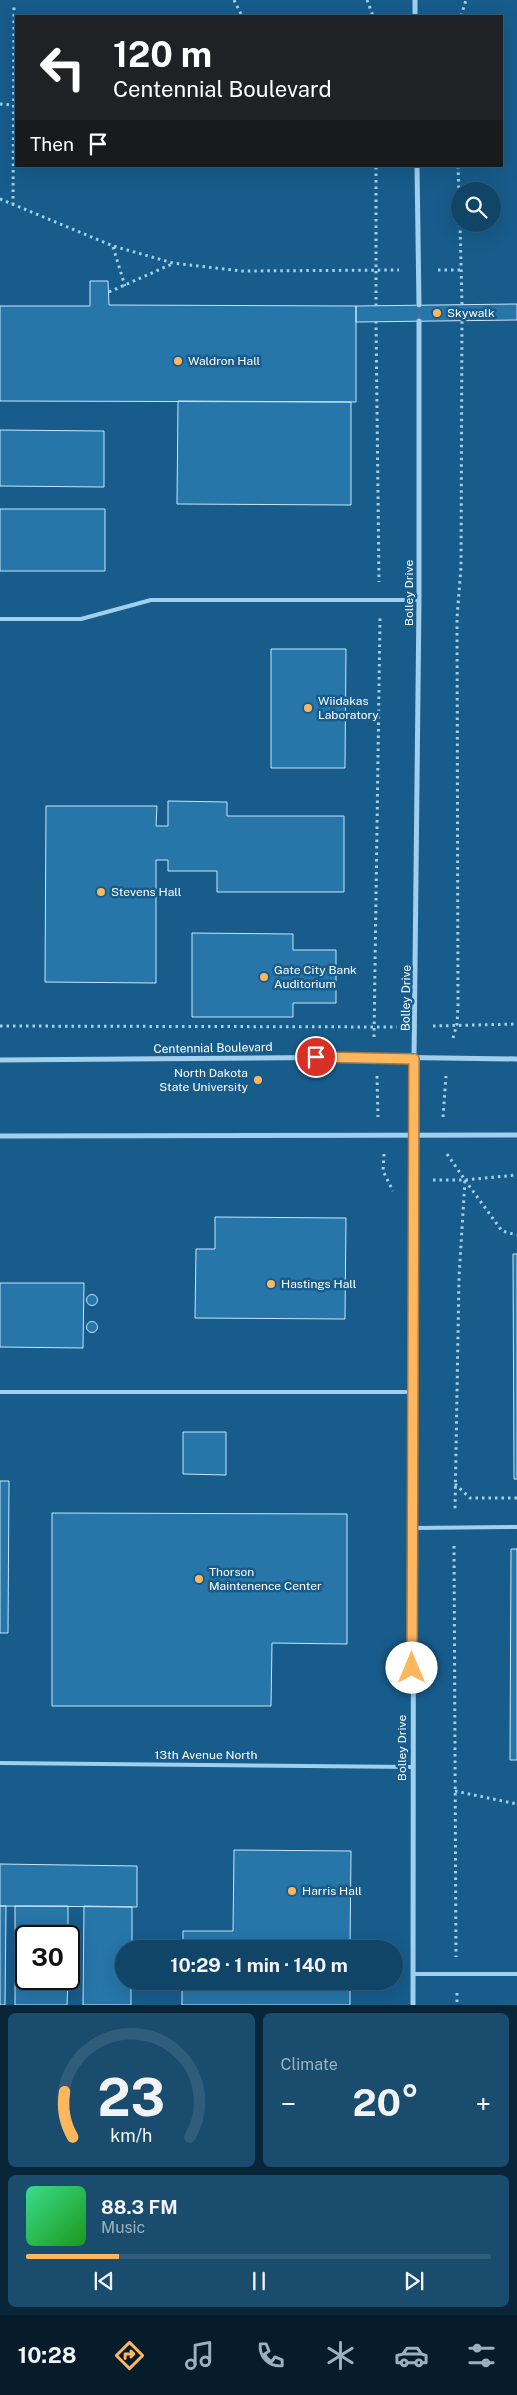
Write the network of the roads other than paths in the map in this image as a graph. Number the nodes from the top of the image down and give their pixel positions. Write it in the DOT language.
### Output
graph roads {
  1 [pos="415,0"];
  2 [pos="415,15"];
  3 [pos="417,167"];
  4 [pos="419,305"];
  5 [pos="419,321"];
  6 [pos="419,600"];
  7 [pos="0,619"];
  8 [pos="414,1059"];
  9 [pos="517,1059"];
  10 [pos="0,1060"];
  11 [pos="414,1134"];
  12 [pos="517,1135"];
  13 [pos="0,1136"];
  14 [pos="0,1392"];
  15 [pos="413,1392"];
  16 [pos="517,1527"];
  17 [pos="413,1528"];
  18 [pos="0,1763"];
  19 [pos="412,1767"];
  20 [pos="412,1974"];
  21 [pos="517,1974"];
  22 [pos="413,2005"];
  1 -- 2 [label="street"];
  3 -- 4 [label="street"];
  5 -- 6 [label="street, Bolley Drive"];
  6 -- 7 [label="lane"];
  6 -- 8 [label="street, Bolley Drive"];
  8 -- 9 [label="street, Centennial Boulevard"];
  8 -- 10 [label="street, Centennial Boulevard"];
  8 -- 11 [label="street, Bolley Drive"];
  11 -- 12 [label="street"];
  11 -- 13 [label="street"];
  11 -- 15 [label="street, Bolley Drive"];
  14 -- 15 [label="lane"];
  15 -- 17 [label="street, Bolley Drive"];
  16 -- 17 [label="lane"];
  17 -- 19 [label="street, Bolley Drive"];
  18 -- 19 [label="lane, 13th Avenue North"];
  19 -- 20 [label="street, Bolley Drive"];
  20 -- 21 [label="lane"];
  20 -- 22 [label="street, Bolley Drive"];
}
